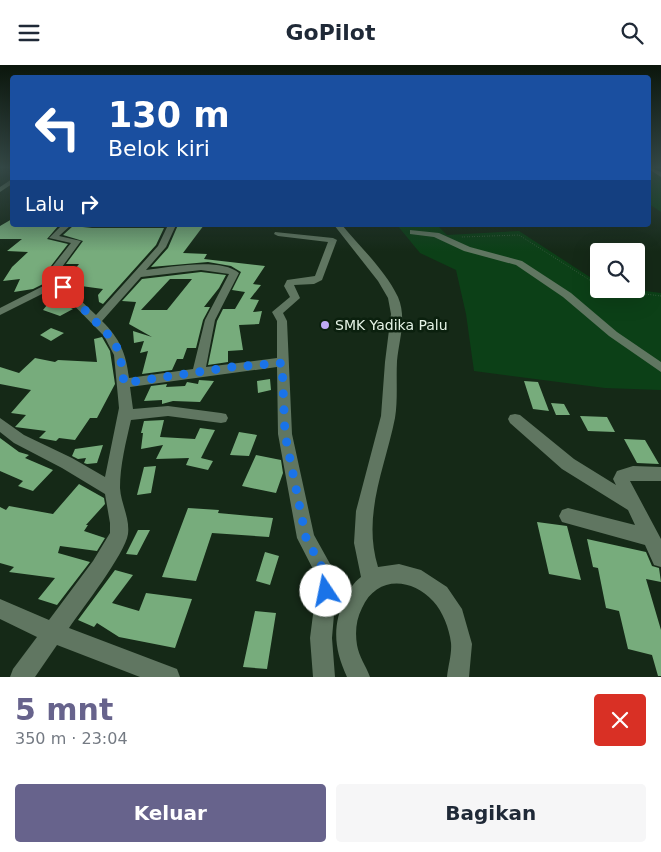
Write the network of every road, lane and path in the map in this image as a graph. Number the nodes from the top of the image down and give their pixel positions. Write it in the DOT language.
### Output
graph roads {
  1 [pos="65,227"];
  2 [pos="171,227"];
  3 [pos="340,227"];
  4 [pos="413,232"];
  5 [pos="278,234"];
  6 [pos="442,238"];
  7 [pos="139,274"];
  8 [pos="590,280"];
  9 [pos="56,283"];
  10 [pos="645,294"];
  11 [pos="661,296"];
  12 [pos="0,312"];
  13 [pos="96,321"];
  14 [pos="282,363"];
  15 [pos="661,368"];
  16 [pos="199,371"];
  17 [pos="124,383"];
  18 [pos="125,415"];
  19 [pos="221,417"];
  20 [pos="515,419"];
  21 [pos="0,424"];
  22 [pos="661,474"];
  23 [pos="112,490"];
  24 [pos="633,504"];
  25 [pos="568,516"];
  26 [pos="650,538"];
  27 [pos="661,558"];
  28 [pos="372,580"];
  29 [pos="0,609"];
  30 [pos="51,632"];
  31 [pos="21,677"];
  32 [pos="169,677"];
  33 [pos="324,677"];
  34 [pos="358,677"];
  35 [pos="458,677"];
  1 -- 9 [label="street"];
  2 -- 7 [label="street"];
  3 -- 28 [label="street"];
  4 -- 6 [label="street"];
  5 -- 14 [label="street"];
  6 -- 8 [label="path"];
  6 -- 15 [label="street"];
  7 -- 13 [label="street"];
  7 -- 16 [label="street"];
  9 -- 12 [label="street"];
  9 -- 13 [label="street"];
  10 -- 11 [label="path"];
  13 -- 17 [label="street"];
  14 -- 16 [label="street"];
  14 -- 33 [label="street"];
  16 -- 17 [label="street"];
  17 -- 18 [label="street"];
  18 -- 19 [label="street"];
  18 -- 23 [label="street"];
  20 -- 24 [label="street"];
  21 -- 23 [label="street"];
  22 -- 24 [label="street"];
  23 -- 30 [label="street"];
  24 -- 26 [label="street"];
  25 -- 26 [label="street"];
  26 -- 27 [label="street"];
  28 -- 34 [label="street"];
  28 -- 35 [label="street"];
  29 -- 30 [label="street"];
  30 -- 31 [label="street"];
  30 -- 32 [label="street"];
}
